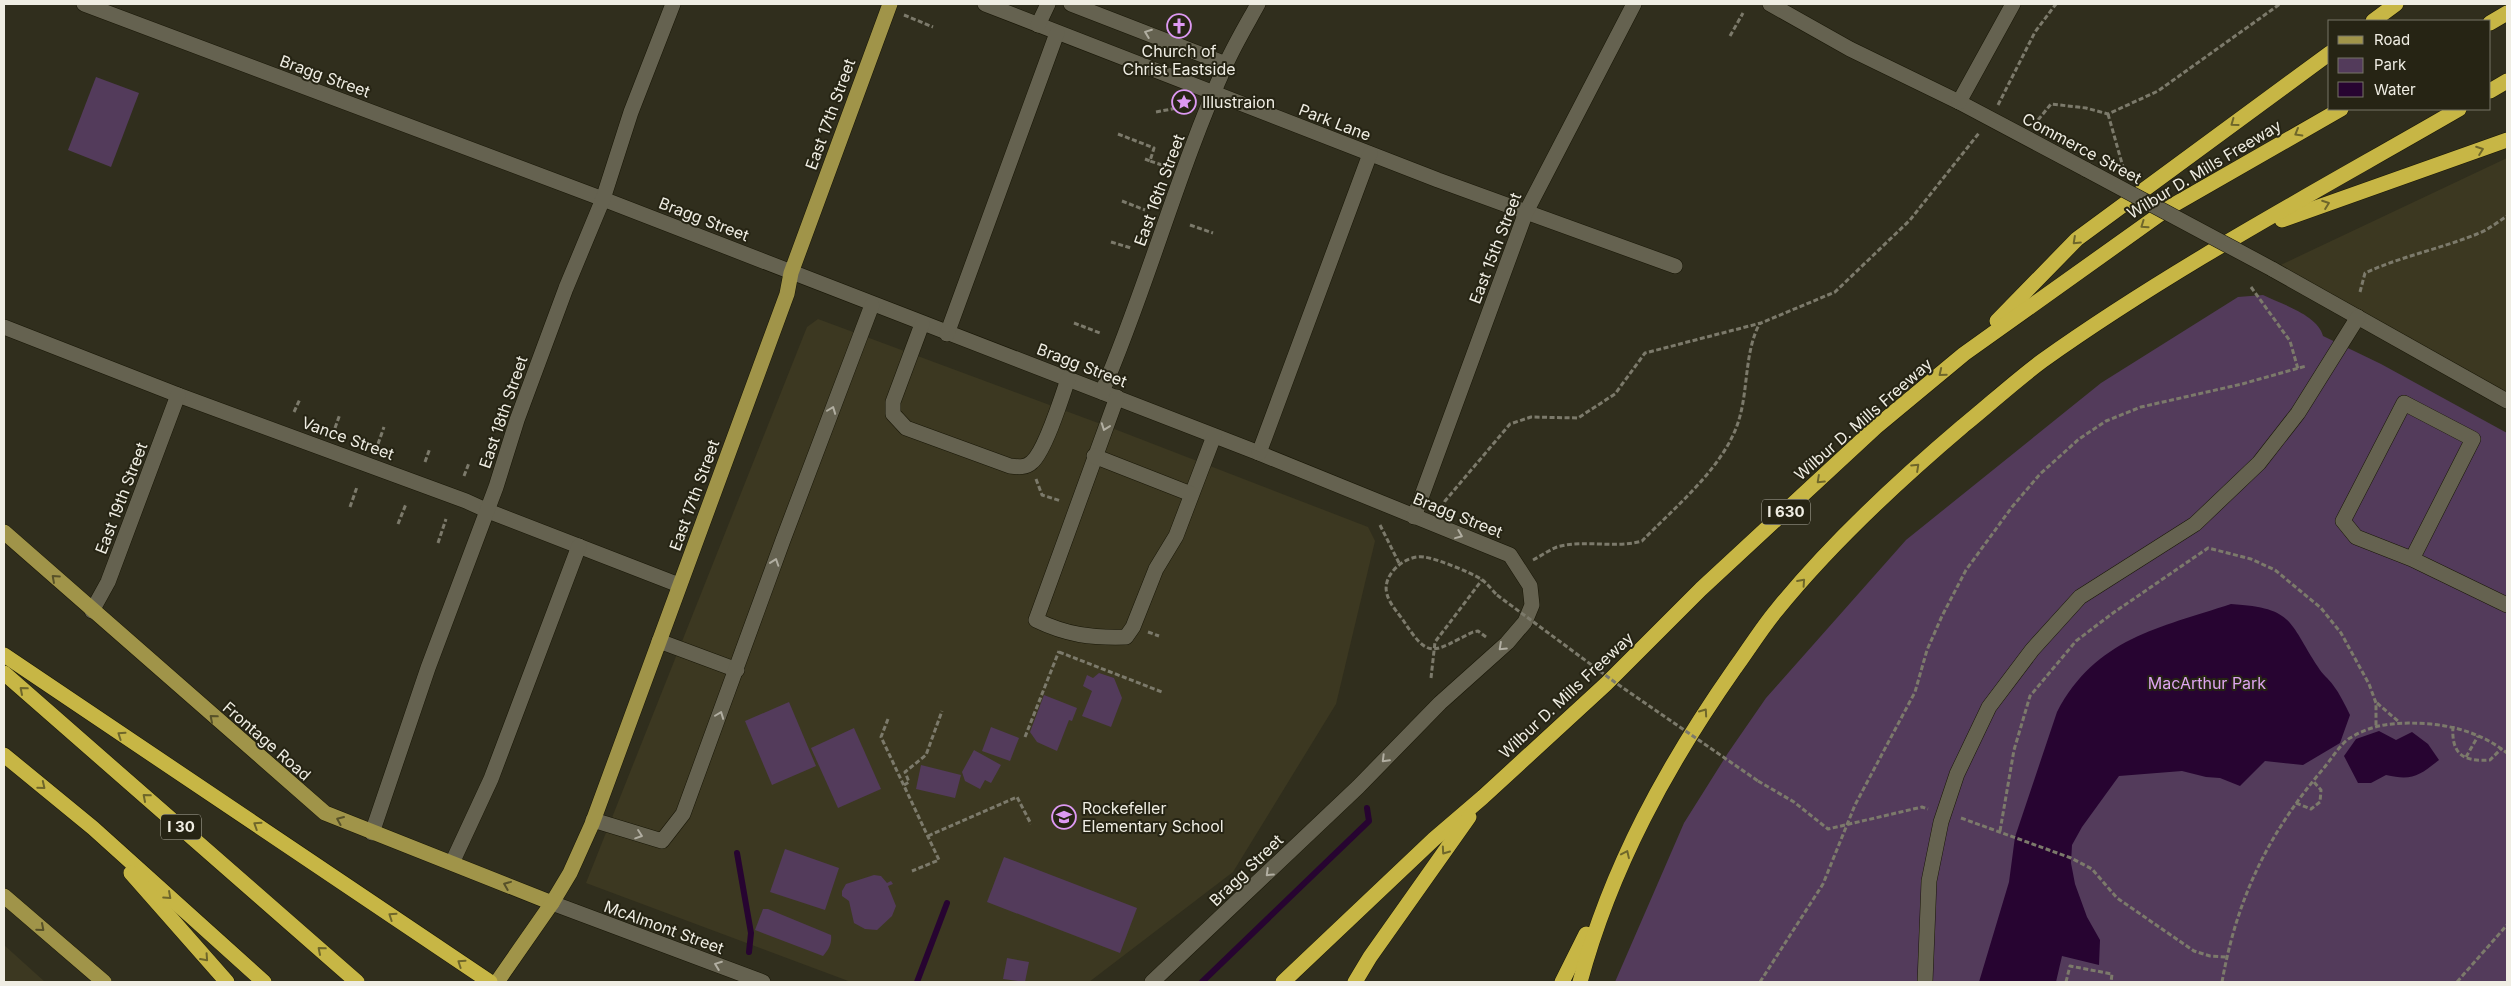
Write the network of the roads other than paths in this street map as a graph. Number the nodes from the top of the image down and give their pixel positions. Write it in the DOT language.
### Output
graph roads {
  1 [pos="84,4"];
  2 [pos="673,4"];
  3 [pos="890,4"];
  4 [pos="985,4"];
  5 [pos="1048,4"];
  6 [pos="1071,4"];
  7 [pos="1258,4"];
  8 [pos="1634,4"];
  9 [pos="1770,4"];
  10 [pos="2014,4"];
  11 [pos="2396,4"];
  12 [pos="2507,13"];
  13 [pos="2373,20"];
  14 [pos="2491,22"];
  15 [pos="1038,25"];
  16 [pos="1057,33"];
  17 [pos="2328,54"];
  18 [pos="1226,64"];
  19 [pos="2507,80"];
  20 [pos="2491,90"];
  21 [pos="1213,94"];
  22 [pos="1959,102"];
  23 [pos="2339,110"];
  24 [pos="2457,110"];
  25 [pos="2507,140"];
  26 [pos="1370,154"];
  27 [pos="604,199"];
  28 [pos="1526,212"];
  29 [pos="2248,232"];
  30 [pos="1675,266"];
  31 [pos="791,273"];
  32 [pos="872,305"];
  33 [pos="2358,317"];
  34 [pos="922,324"];
  35 [pos="4,327"];
  36 [pos="947,334"];
  37 [pos="1964,354"];
  38 [pos="1068,379"];
  39 [pos="1102,392"];
  40 [pos="178,395"];
  41 [pos="1117,398"];
  42 [pos="2507,400"];
  43 [pos="1214,436"];
  44 [pos="1259,453"];
  45 [pos="1094,456"];
  46 [pos="1191,494"];
  47 [pos="488,512"];
  48 [pos="1414,517"];
  49 [pos="4,532"];
  50 [pos="579,546"];
  51 [pos="2412,560"];
  52 [pos="679,585"];
  53 [pos="2507,605"];
  54 [pos="92,611"];
  55 [pos="659,641"];
  56 [pos="4,655"];
  57 [pos="737,670"];
  58 [pos="4,674"];
  59 [pos="4,756"];
  60 [pos="1483,797"];
  61 [pos="593,820"];
  62 [pos="93,828"];
  63 [pos="372,833"];
  64 [pos="452,863"];
  65 [pos="1616,876"];
  66 [pos="4,896"];
  67 [pos="552,903"];
  68 [pos="104,982"];
  69 [pos="227,982"];
  70 [pos="264,982"];
  71 [pos="358,982"];
  72 [pos="490,982"];
  73 [pos="497,982"];
  74 [pos="764,982"];
  75 [pos="1152,982"];
  76 [pos="1283,982"];
  77 [pos="1355,982"];
  78 [pos="1562,982"];
  79 [pos="1580,982"];
  80 [pos="1925,982"];
  1 -- 27 [label="street, Bragg Street"];
  2 -- 27 [label="street, East 18th Street"];
  3 -- 31 [label="main road, East 17th Street"];
  4 -- 15 [label="street, Park Lane"];
  5 -- 15 [label="street"];
  18 -- 6 [label="street, one-way"];
  7 -- 18 [label="street, East 16th Street"];
  8 -- 28 [label="street, East 15th Street"];
  9 -- 22 [label="street, Commerce Street"];
  10 -- 22 [label="street"];
  11 -- 13 [label="highway"];
  12 -- 14 [label="highway"];
  15 -- 16 [label="street, Park Lane"];
  16 -- 21 [label="street, Park Lane"];
  16 -- 36 [label="street"];
  17 -- 37 [label="highway, one-way"];
  18 -- 21 [label="street, East 16th Street"];
  19 -- 20 [label="highway"];
  21 -- 26 [label="street, Park Lane"];
  21 -- 39 [label="street, East 16th Street"];
  22 -- 33 [label="street, Commerce Street, bridge"];
  23 -- 37 [label="highway, Wilbur D. Mills Freeway / I 630, one-way"];
  24 -- 29 [label="highway"];
  29 -- 25 [label="highway, one-way"];
  26 -- 28 [label="street, Park Lane"];
  26 -- 44 [label="street"];
  27 -- 31 [label="street, Bragg Street"];
  27 -- 47 [label="street, East 18th Street"];
  28 -- 30 [label="street, Park Lane"];
  28 -- 48 [label="street, East 15th Street"];
  65 -- 29 [label="highway, one-way"];
  31 -- 32 [label="street, Bragg Street"];
  31 -- 52 [label="main road, East 17th Street"];
  32 -- 34 [label="street, Bragg Street"];
  57 -- 32 [label="street, one-way"];
  33 -- 42 [label="street, Commerce Street"];
  33 -- 80 [label="street"];
  34 -- 36 [label="street, Bragg Street"];
  34 -- 38 [label="street"];
  35 -- 40 [label="street, Vance Street"];
  36 -- 38 [label="street, Bragg Street"];
  37 -- 60 [label="highway, Wilbur D. Mills Freeway / I 630, one-way"];
  38 -- 39 [label="street, Bragg Street"];
  39 -- 41 [label="street, Bragg Street"];
  40 -- 47 [label="street, Vance Street"];
  40 -- 54 [label="street, East 19th Street"];
  41 -- 43 [label="street, Bragg Street"];
  41 -- 45 [label="street, one-way"];
  43 -- 44 [label="street, Bragg Street"];
  43 -- 46 [label="street"];
  44 -- 48 [label="street, Bragg Street"];
  45 -- 46 [label="street"];
  45 -- 46 [label="street"];
  47 -- 50 [label="street, Vance Street"];
  47 -- 63 [label="street, East 18th Street"];
  48 -- 75 [label="street, Bragg Street, one-way"];
  54 -- 49 [label="main road, Frontage Road, one-way"];
  50 -- 52 [label="street, Vance Street"];
  50 -- 64 [label="street"];
  51 -- 51 [label="street"];
  51 -- 53 [label="street"];
  52 -- 55 [label="main road, East 17th Street"];
  63 -- 54 [label="main road, Frontage Road, one-way"];
  55 -- 57 [label="street"];
  55 -- 61 [label="main road, East 17th Street"];
  72 -- 56 [label="highway, one-way"];
  61 -- 57 [label="street, one-way"];
  71 -- 58 [label="highway, I 30, one-way"];
  59 -- 62 [label="highway, one-way"];
  60 -- 76 [label="highway, Wilbur D. Mills Freeway / I 630"];
  60 -- 77 [label="highway, one-way"];
  61 -- 67 [label="main road, East 17th Street"];
  62 -- 69 [label="highway, one-way"];
  62 -- 70 [label="highway, one-way"];
  63 -- 64 [label="main road, Frontage Road"];
  67 -- 64 [label="main road, Frontage Road, one-way"];
  65 -- 78 [label="highway"];
  65 -- 79 [label="highway"];
  66 -- 68 [label="main road, one-way"];
  67 -- 73 [label="main road, East 17th Street"];
  74 -- 67 [label="street, McAlmont Street, one-way"];
}
